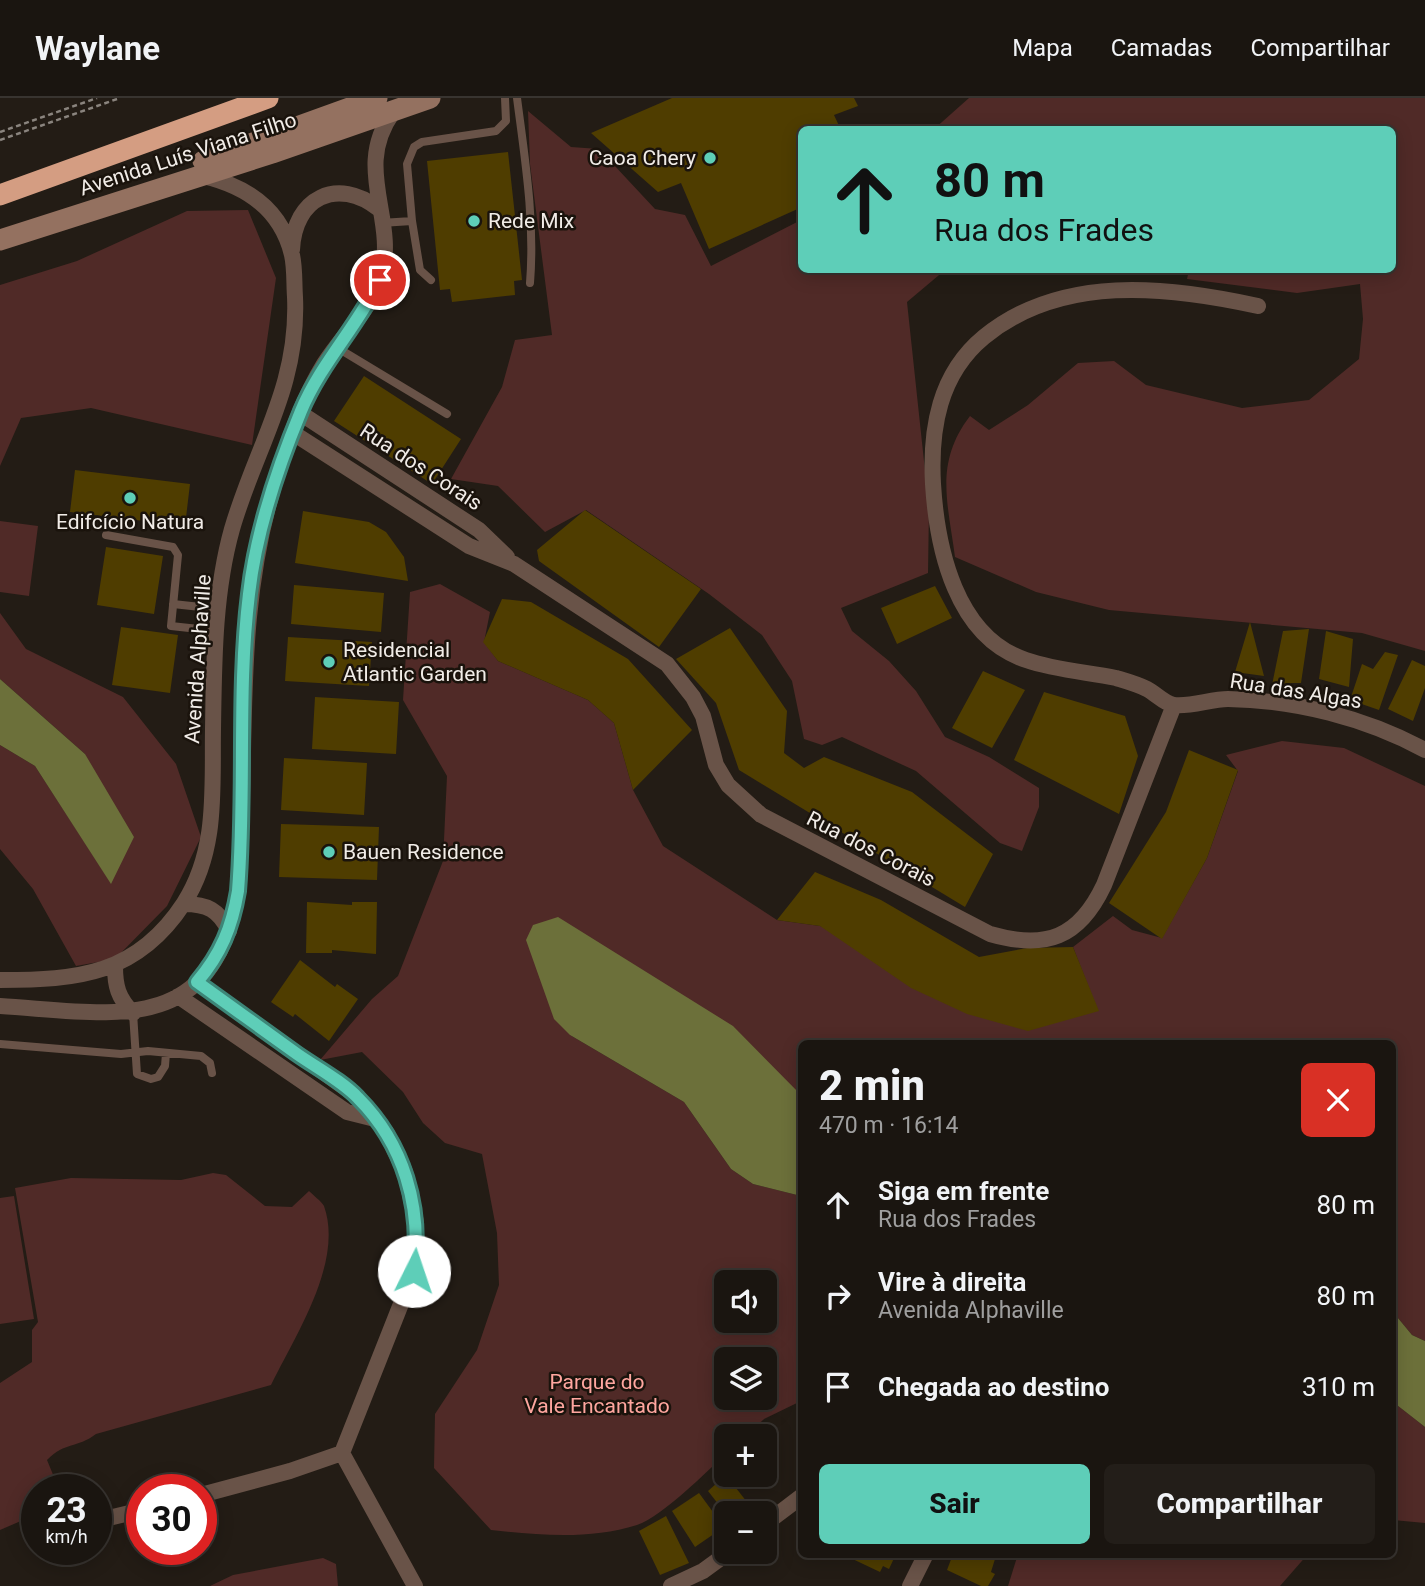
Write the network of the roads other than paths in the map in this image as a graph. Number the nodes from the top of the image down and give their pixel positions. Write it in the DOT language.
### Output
graph roads {
  1 [pos="268,98"];
  2 [pos="430,98"];
  3 [pos="505,98"];
  4 [pos="517,98"];
  5 [pos="385,105"];
  6 [pos="203,176"];
  7 [pos="0,195"];
  8 [pos="380,216"];
  9 [pos="412,221"];
  10 [pos="39,227"];
  11 [pos="0,240"];
  12 [pos="292,255"];
  13 [pos="431,280"];
  14 [pos="530,283"];
  15 [pos="1258,306"];
  16 [pos="336,348"];
  17 [pos="300,413"];
  18 [pos="447,414"];
  19 [pos="293,433"];
  20 [pos="436,502"];
  21 [pos="425,518"];
  22 [pos="106,535"];
  23 [pos="514,564"];
  24 [pos="173,604"];
  25 [pos="219,609"];
  26 [pos="216,631"];
  27 [pos="1174,705"];
  28 [pos="1425,750"];
  29 [pos="184,904"];
  30 [pos="229,931"];
  31 [pos="115,966"];
  32 [pos="0,980"];
  33 [pos="197,982"];
  34 [pos="178,996"];
  35 [pos="0,1006"];
  36 [pos="133,1013"];
  37 [pos="0,1045"];
  38 [pos="135,1052"];
  39 [pos="166,1053"];
  40 [pos="317,1068"];
  41 [pos="212,1073"];
  42 [pos="306,1083"];
  43 [pos="374,1119"];
  44 [pos="342,1453"];
  45 [pos="217,1490"];
  46 [pos="798,1499"];
  47 [pos="777,1515"];
  48 [pos="924,1558"];
  49 [pos="717,1564"];
  50 [pos="704,1578"];
  51 [pos="415,1586"];
  52 [pos="671,1586"];
  53 [pos="910,1586"];
  1 -- 7 [label="highway, Avenida Luís Viana Filho"];
  2 -- 5 [label="main road, Avenida Luís Viana Filho"];
  3 -- 9 [label="lane"];
  4 -- 14 [label="lane"];
  5 -- 6 [label="main road, Avenida Luís Viana Filho"];
  5 -- 8 [label="street"];
  5 -- 10 [label="main road"];
  6 -- 10 [label="main road, Avenida Luís Viana Filho"];
  6 -- 12 [label="street, Avenida Alphaville"];
  8 -- 9 [label="lane"];
  8 -- 12 [label="street"];
  8 -- 16 [label="street"];
  9 -- 13 [label="lane"];
  10 -- 11 [label="main road, Avenida Luís Viana Filho"];
  12 -- 25 [label="street, Avenida Alphaville"];
  15 -- 27 [label="street"];
  16 -- 17 [label="street"];
  16 -- 18 [label="lane"];
  17 -- 19 [label="street"];
  17 -- 20 [label="street, Rua dos Corais"];
  19 -- 21 [label="street, Rua dos Corais"];
  19 -- 30 [label="street"];
  20 -- 21 [label="street"];
  20 -- 23 [label="street, Rua dos Corais"];
  21 -- 23 [label="street, Rua dos Corais"];
  22 -- 24 [label="lane"];
  23 -- 27 [label="street, Rua dos Corais"];
  24 -- 25 [label="lane"];
  24 -- 26 [label="lane"];
  25 -- 26 [label="street, Avenida Alphaville"];
  26 -- 29 [label="street, Avenida Alphaville"];
  27 -- 28 [label="street, Rua das Algas"];
  29 -- 30 [label="street"];
  29 -- 31 [label="street, Avenida Alphaville"];
  30 -- 33 [label="street"];
  31 -- 32 [label="street, Avenida Alphaville"];
  31 -- 36 [label="street"];
  33 -- 34 [label="street"];
  33 -- 40 [label="street"];
  34 -- 36 [label="street"];
  34 -- 42 [label="street"];
  35 -- 36 [label="street"];
  36 -- 38 [label="lane"];
  37 -- 38 [label="lane"];
  38 -- 39 [label="lane"];
  38 -- 39 [label="lane"];
  39 -- 41 [label="lane"];
  40 -- 42 [label="street"];
  40 -- 43 [label="street"];
  42 -- 43 [label="street"];
  43 -- 44 [label="street"];
  44 -- 45 [label="street"];
  44 -- 51 [label="street"];
  46 -- 47 [label="street"];
  48 -- 53 [label="street"];
  49 -- 50 [label="street"];
  50 -- 52 [label="street"];
}
